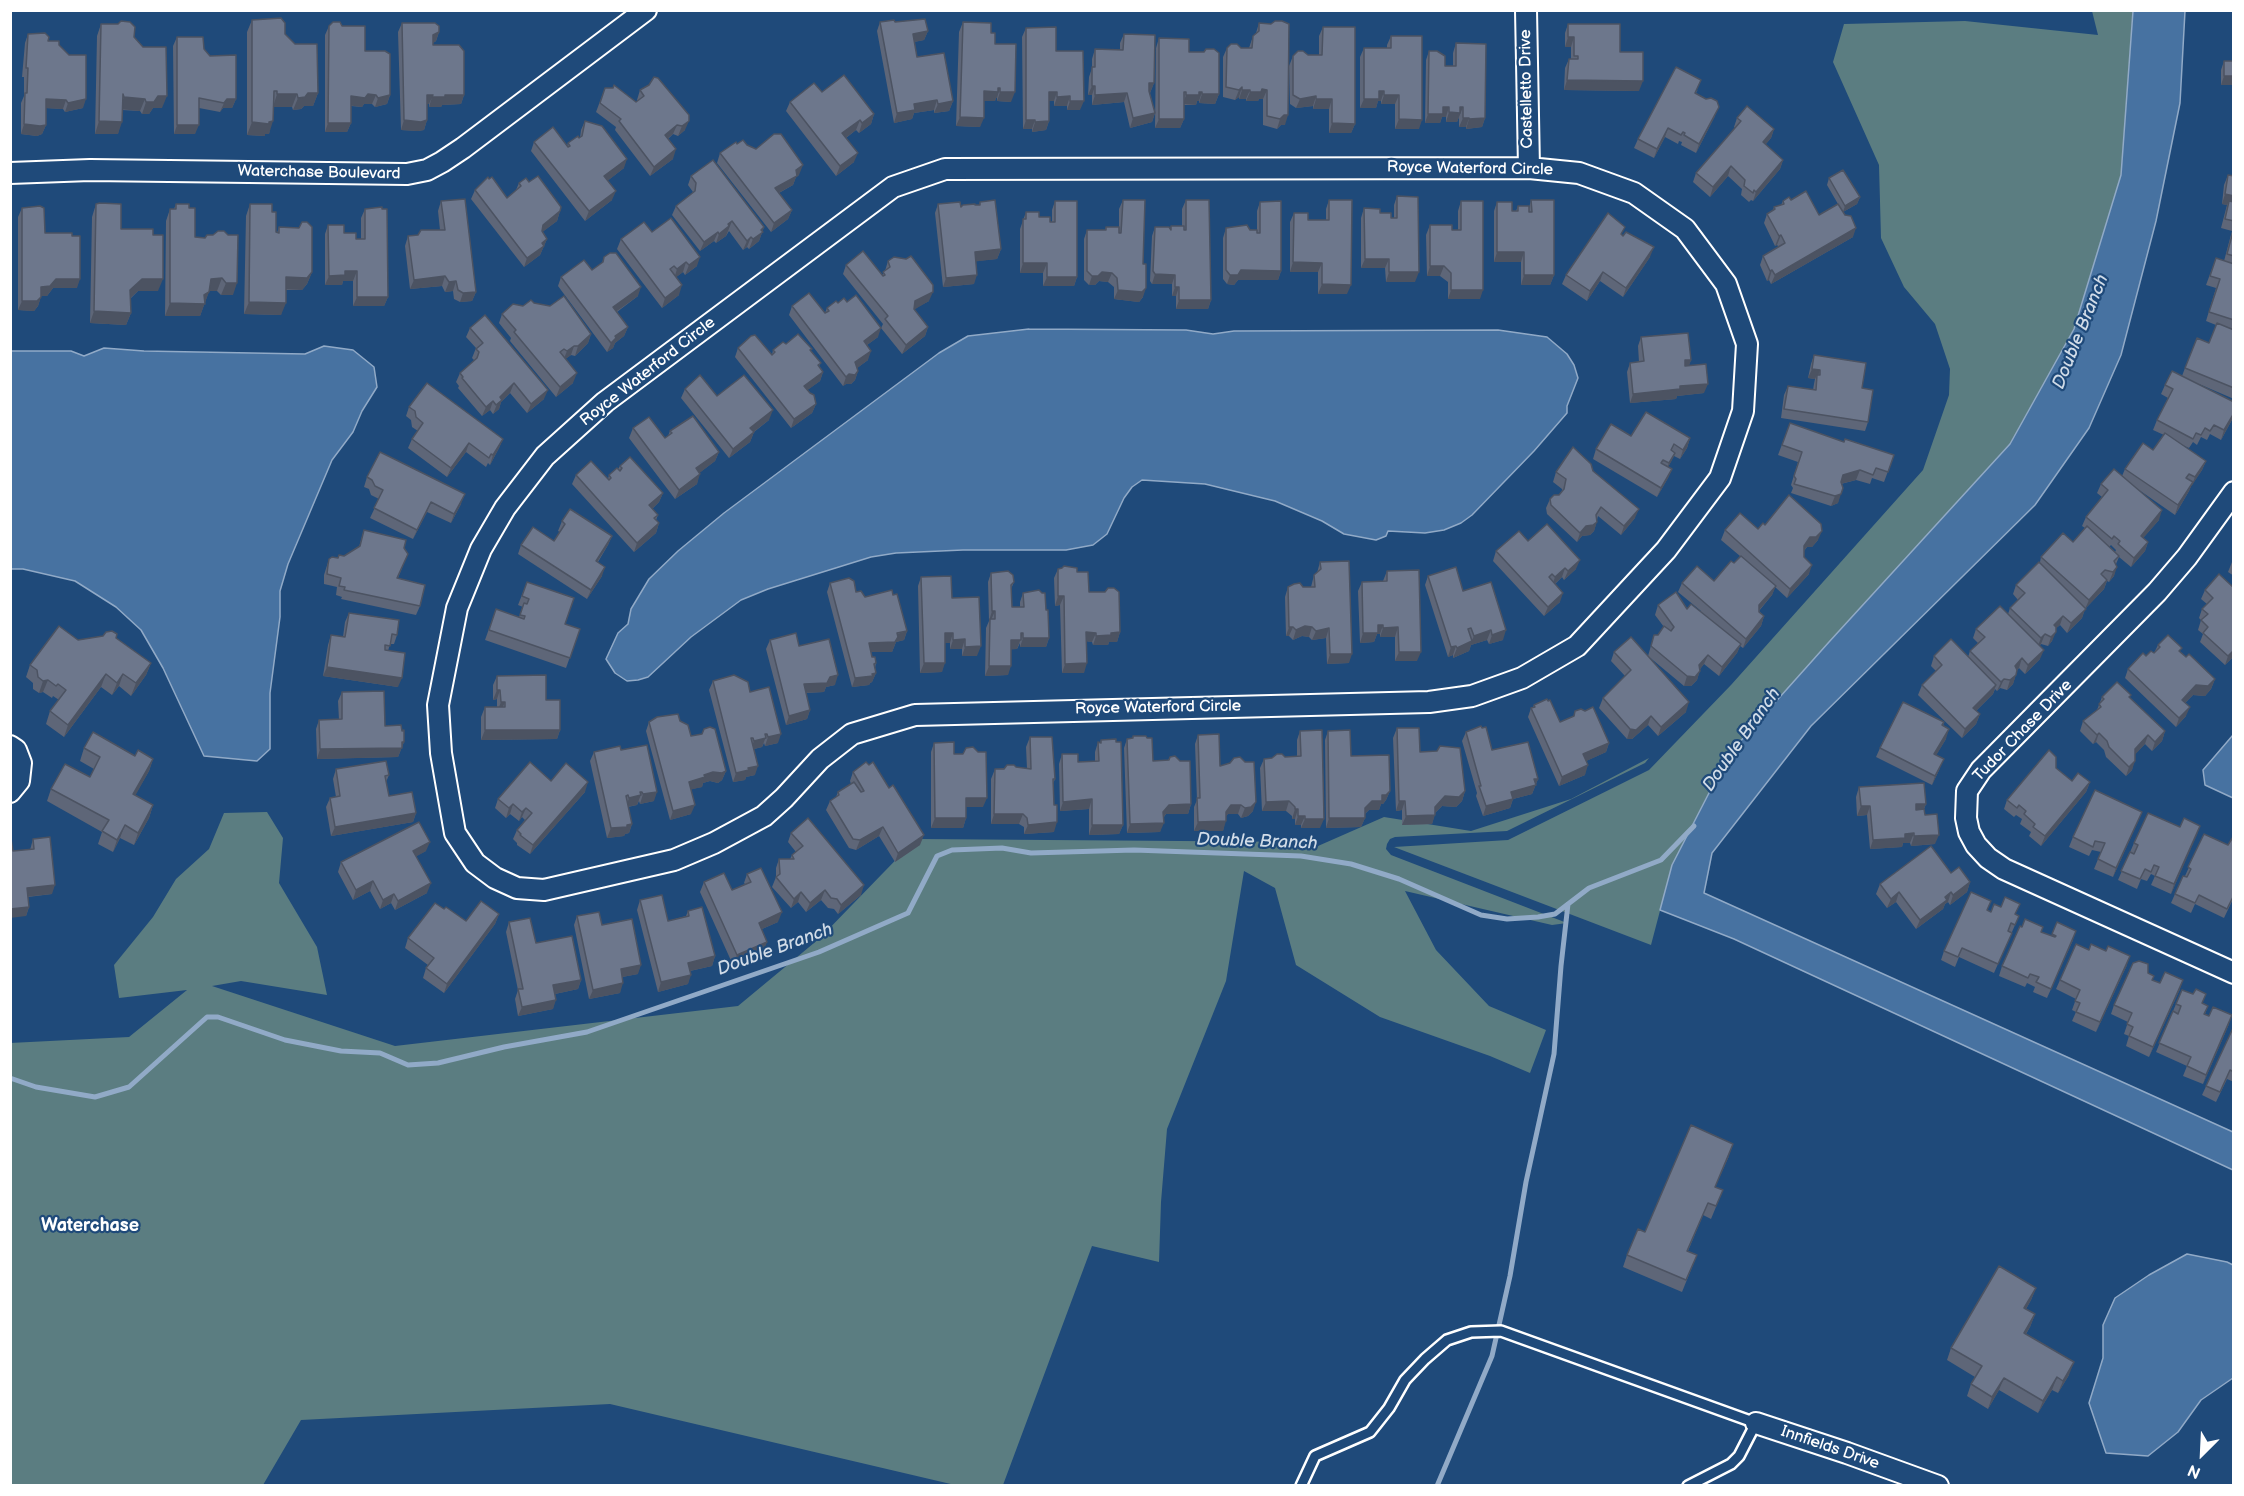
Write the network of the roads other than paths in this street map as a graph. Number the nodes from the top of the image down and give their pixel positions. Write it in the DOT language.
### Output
graph roads {
  1 [pos="646,10"];
  2 [pos="1526,10"];
  3 [pos="1529,168"];
  4 [pos="10,173"];
  5 [pos="2234,492"];
  6 [pos="10,746"];
  7 [pos="10,792"];
  8 [pos="2234,973"];
  9 [pos="1756,1423"];
  10 [pos="1301,1485"];
  11 [pos="1688,1485"];
  12 [pos="1938,1485"];
  1 -- 4 [label="street, Waterchase Boulevard"];
  2 -- 3 [label="street, Castelletto Drive"];
  3 -- 3 [label="street, Royce Waterford Circle"];
  5 -- 8 [label="street, Tudor Chase Drive"];
  6 -- 7 [label="street"];
  9 -- 10 [label="lane"];
  9 -- 11 [label="lane"];
  9 -- 12 [label="street, Innfields Drive"];
}
